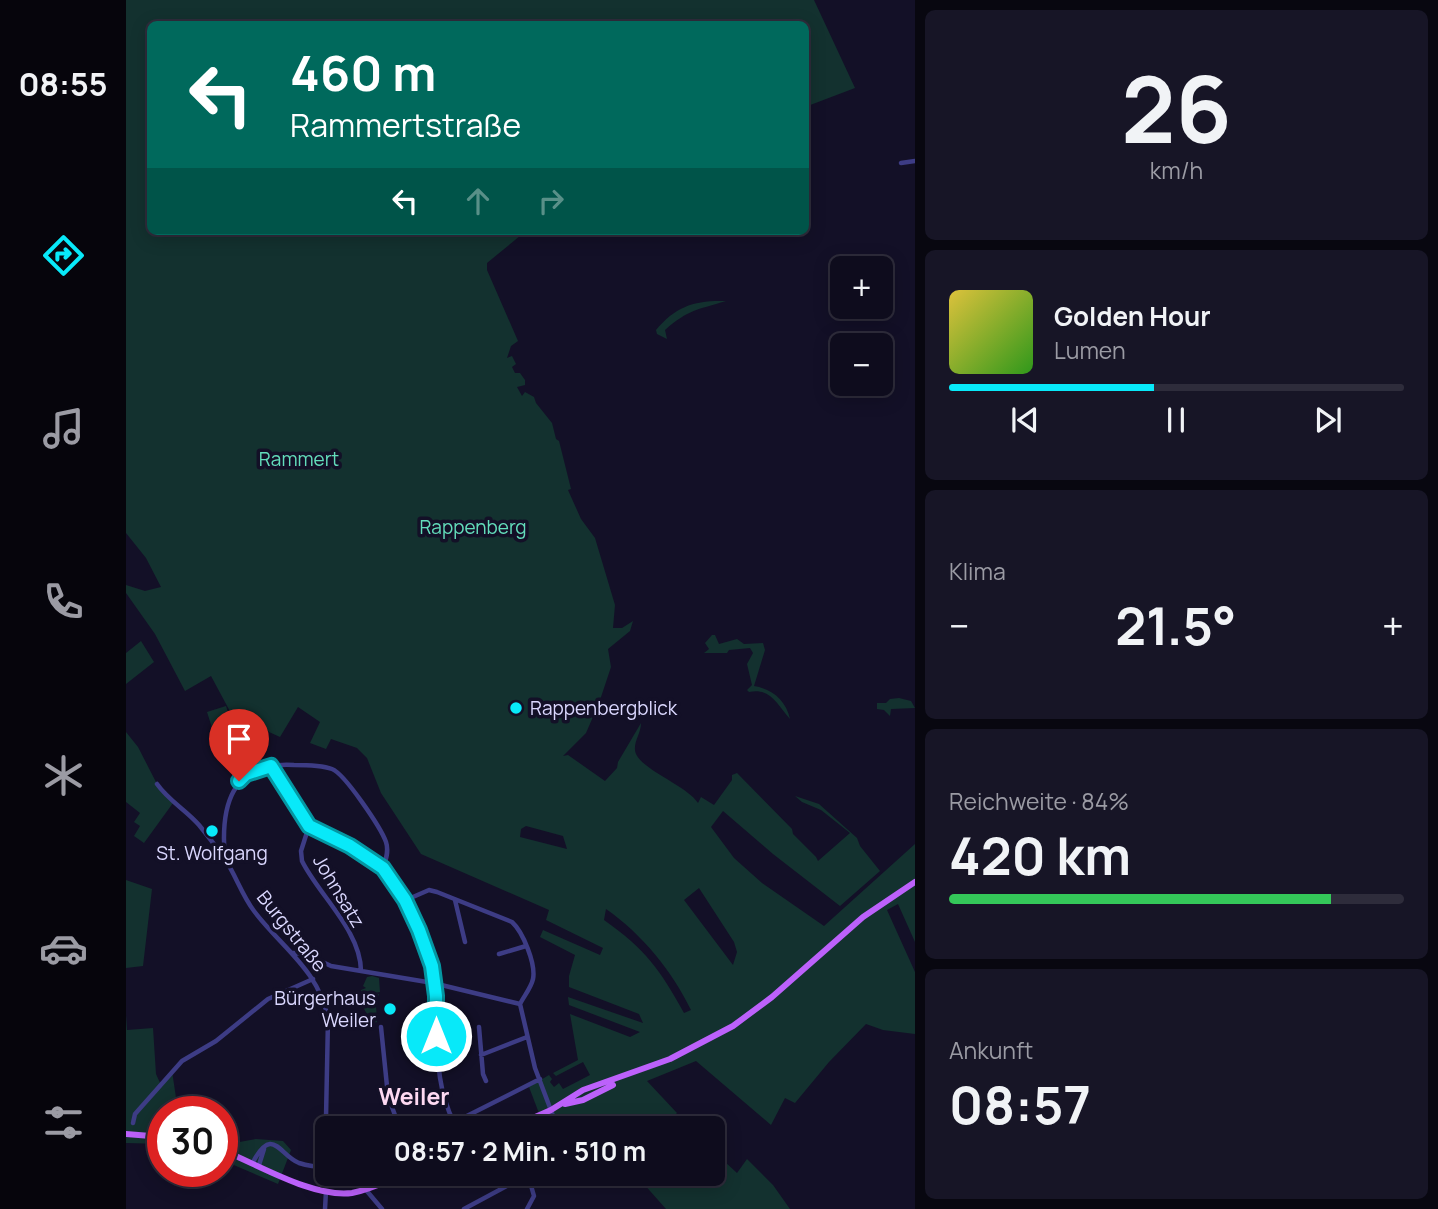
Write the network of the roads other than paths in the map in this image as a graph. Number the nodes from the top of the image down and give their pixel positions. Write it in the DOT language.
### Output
graph roads {
  1 [pos="915,161"];
  2 [pos="901,163"];
  3 [pos="271,766"];
  4 [pos="157,784"];
  5 [pos="309,826"];
  6 [pos="225,860"];
  7 [pos="383,868"];
  8 [pos="915,882"];
  9 [pos="405,900"];
  10 [pos="455,900"];
  11 [pos="465,942"];
  12 [pos="526,946"];
  13 [pos="293,953"];
  14 [pos="499,954"];
  15 [pos="361,971"];
  16 [pos="313,979"];
  17 [pos="433,983"];
  18 [pos="520,1004"];
  19 [pos="380,1027"];
  20 [pos="479,1027"];
  21 [pos="527,1037"];
  22 [pos="481,1055"];
  23 [pos="540,1079"];
  24 [pos="486,1081"];
  25 [pos="551,1110"];
  26 [pos="327,1116"];
  27 [pos="395,1116"];
  28 [pos="450,1116"];
  29 [pos="468,1116"];
  30 [pos="537,1116"];
  31 [pos="553,1116"];
  32 [pos="133,1123"];
  33 [pos="126,1134"];
  34 [pos="147,1136"];
  35 [pos="238,1157"];
  36 [pos="256,1164"];
  37 [pos="315,1165"];
  38 [pos="375,1186"];
  39 [pos="504,1186"];
  40 [pos="531,1186"];
  41 [pos="366,1190"];
  42 [pos="326,1191"];
  43 [pos="325,1209"];
  44 [pos="382,1209"];
  45 [pos="464,1209"];
  46 [pos="527,1209"];
  1 -- 2 [label="street"];
  3 -- 5 [label="street"];
  3 -- 6 [label="street"];
  3 -- 7 [label="street"];
  4 -- 6 [label="street, Burgstraße"];
  5 -- 7 [label="street"];
  5 -- 15 [label="street, Johnsatz"];
  6 -- 13 [label="street, Burgstraße"];
  7 -- 9 [label="street"];
  8 -- 25 [label="main road"];
  9 -- 10 [label="street"];
  9 -- 17 [label="street"];
  10 -- 11 [label="street"];
  10 -- 12 [label="street"];
  12 -- 14 [label="street"];
  12 -- 18 [label="street"];
  13 -- 15 [label="street"];
  13 -- 16 [label="street, Burgstraße"];
  15 -- 17 [label="street"];
  16 -- 26 [label="street, Burgstraße"];
  16 -- 32 [label="street"];
  17 -- 18 [label="street"];
  17 -- 28 [label="street"];
  18 -- 21 [label="street"];
  19 -- 27 [label="street"];
  20 -- 22 [label="street"];
  21 -- 22 [label="street"];
  21 -- 23 [label="street"];
  22 -- 24 [label="street"];
  23 -- 25 [label="street"];
  23 -- 29 [label="street"];
  25 -- 30 [label="main road"];
  25 -- 31 [label="street"];
  33 -- 34 [label="main road"];
  35 -- 36 [label="main road"];
  36 -- 37 [label="street"];
  36 -- 42 [label="main road"];
  38 -- 41 [label="main road"];
  39 -- 45 [label="street"];
  40 -- 46 [label="street"];
  41 -- 42 [label="main road"];
  41 -- 44 [label="street"];
  42 -- 43 [label="street"];
}
